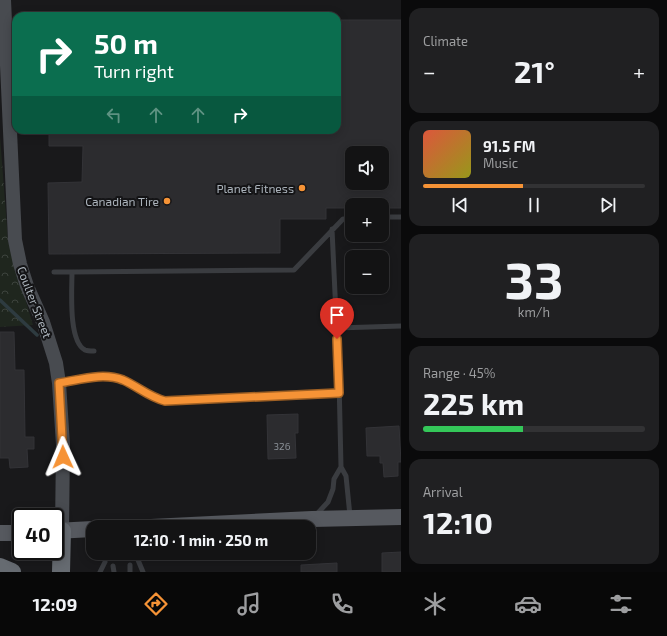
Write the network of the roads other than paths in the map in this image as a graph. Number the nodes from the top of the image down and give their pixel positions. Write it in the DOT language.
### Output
graph roads {
  1 [pos="4,0"];
  2 [pos="401,217"];
  3 [pos="389,218"];
  4 [pos="345,219"];
  5 [pos="332,229"];
  6 [pos="54,272"];
  7 [pos="72,272"];
  8 [pos="401,326"];
  9 [pos="337,328"];
  10 [pos="94,351"];
  11 [pos="59,383"];
  12 [pos="339,393"];
  13 [pos="341,467"];
  14 [pos="59,508"];
  15 [pos="401,517"];
  16 [pos="351,518"];
  17 [pos="312,519"];
  18 [pos="292,520"];
  19 [pos="86,529"];
  20 [pos="64,531"];
  21 [pos="0,533"];
  22 [pos="12,533"];
  23 [pos="60,560"];
  24 [pos="138,560"];
  25 [pos="105,562"];
  26 [pos="130,565"];
  27 [pos="0,567"];
  28 [pos="12,572"];
  29 [pos="61,572"];
  30 [pos="100,572"];
  31 [pos="130,572"];
  32 [pos="143,572"];
  1 -- 11 [label="street, Coulter Street"];
  2 -- 3 [label="lane"];
  4 -- 5 [label="lane"];
  5 -- 7 [label="lane"];
  5 -- 9 [label="lane"];
  6 -- 7 [label="lane"];
  7 -- 10 [label="lane"];
  8 -- 9 [label="lane"];
  9 -- 12 [label="lane"];
  11 -- 12 [label="lane"];
  11 -- 14 [label="street, Coulter Street"];
  12 -- 13 [label="lane"];
  13 -- 16 [label="lane"];
  13 -- 17 [label="lane"];
  15 -- 16 [label="main road"];
  16 -- 17 [label="main road"];
  17 -- 18 [label="main road"];
  19 -- 20 [label="main road"];
  21 -- 22 [label="main road"];
  23 -- 29 [label="highway"];
  24 -- 32 [label="lane"];
  25 -- 30 [label="lane"];
  26 -- 31 [label="lane"];
  27 -- 28 [label="highway"];
}
